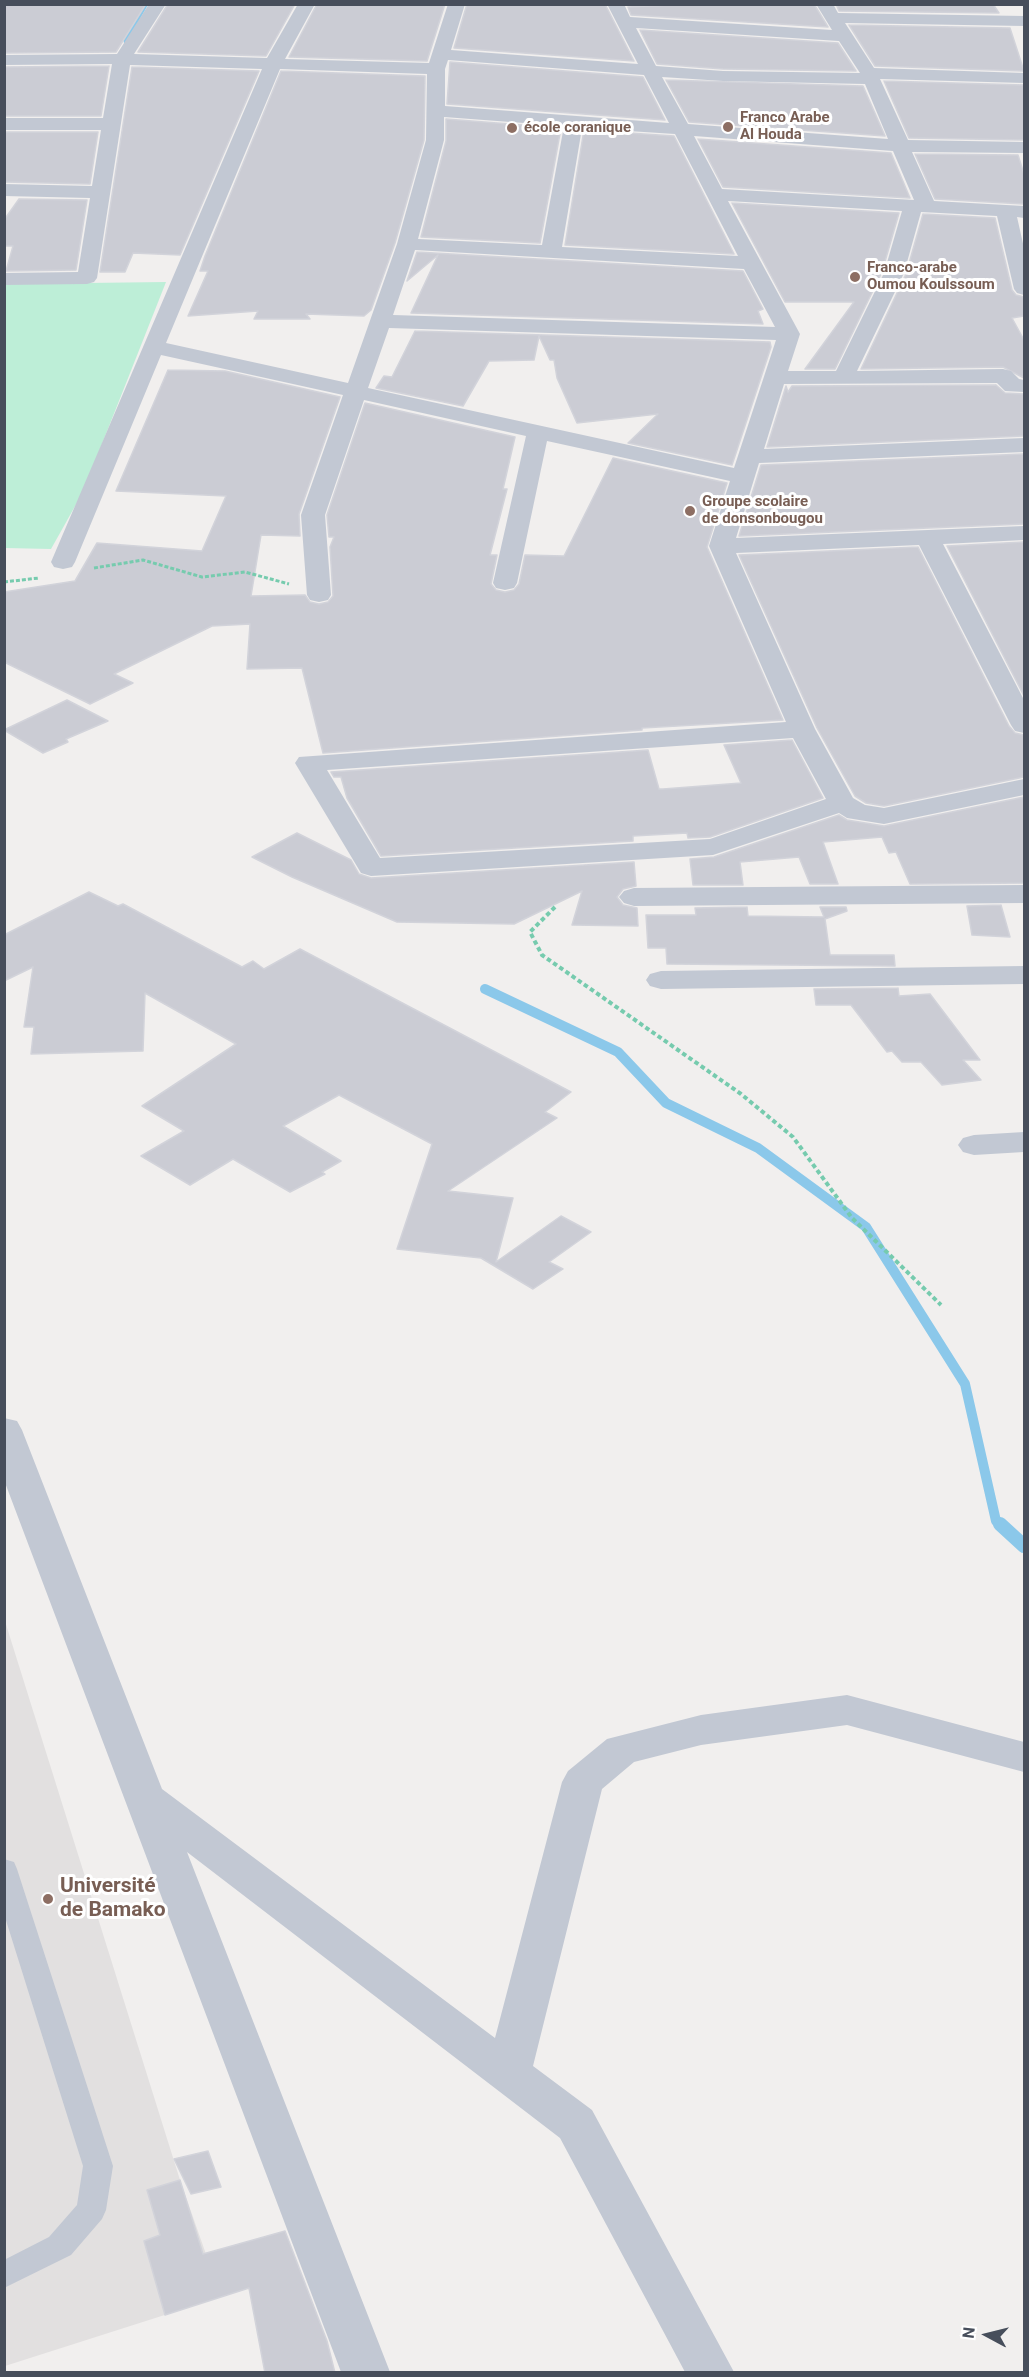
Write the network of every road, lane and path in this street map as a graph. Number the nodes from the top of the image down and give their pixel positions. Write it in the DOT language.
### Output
graph roads {
  1 [pos="158,4"];
  2 [pos="307,4"];
  3 [pos="457,4"];
  4 [pos="615,4"];
  5 [pos="829,11"];
  6 [pos="1024,21"];
  7 [pos="624,22"];
  8 [pos="845,36"];
  9 [pos="122,59"];
  10 [pos="4,60"];
  11 [pos="438,62"];
  12 [pos="273,64"];
  13 [pos="649,70"];
  14 [pos="870,76"];
  15 [pos="1024,78"];
  16 [pos="435,111"];
  17 [pos="574,122"];
  18 [pos="4,124"];
  19 [pos="112,124"];
  20 [pos="681,130"];
  21 [pos="902,146"];
  22 [pos="1024,147"];
  23 [pos="4,190"];
  24 [pos="101,192"];
  25 [pos="715,195"];
  26 [pos="920,206"];
  27 [pos="1015,211"];
  28 [pos="407,244"];
  29 [pos="550,252"];
  30 [pos="751,263"];
  31 [pos="4,279"];
  32 [pos="1024,289"];
  33 [pos="381,321"];
  34 [pos="789,334"];
  35 [pos="154,347"];
  36 [pos="775,378"];
  37 [pos="843,378"];
  38 [pos="1018,384"];
  39 [pos="356,392"];
  40 [pos="538,431"];
  41 [pos="1024,446"];
  42 [pos="746,466"];
  43 [pos="1024,533"];
  44 [pos="927,536"];
  45 [pos="721,546"];
  46 [pos="55,569"];
  47 [pos="88,569"];
  48 [pos="4,582"];
  49 [pos="505,583"];
  50 [pos="318,592"];
  51 [pos="1024,725"];
  52 [pos="802,729"];
  53 [pos="1024,787"];
  54 [pos="842,803"];
  55 [pos="1024,894"];
  56 [pos="634,897"];
  57 [pos="555,907"];
  58 [pos="1024,975"];
  59 [pos="661,980"];
  60 [pos="1024,1142"];
  61 [pos="974,1145"];
  62 [pos="941,1305"];
  63 [pos="4,1430"];
  64 [pos="1024,1758"];
  65 [pos="145,1798"];
  66 [pos="4,1869"];
  67 [pos="509,2072"];
  68 [pos="4,2275"];
  69 [pos="365,2373"];
  70 [pos="710,2373"];
  1 -- 9 [label="street"];
  2 -- 12 [label="street"];
  3 -- 11 [label="street"];
  4 -- 7 [label="street"];
  5 -- 6 [label="street"];
  5 -- 8 [label="street"];
  7 -- 8 [label="street"];
  7 -- 13 [label="street"];
  8 -- 14 [label="street"];
  9 -- 10 [label="street"];
  9 -- 12 [label="street"];
  9 -- 19 [label="street"];
  11 -- 12 [label="street"];
  11 -- 13 [label="street"];
  11 -- 16 [label="street"];
  12 -- 35 [label="street"];
  13 -- 14 [label="street"];
  13 -- 20 [label="street"];
  14 -- 15 [label="street"];
  14 -- 21 [label="street"];
  16 -- 17 [label="street"];
  16 -- 28 [label="street"];
  17 -- 20 [label="street"];
  17 -- 29 [label="street"];
  18 -- 19 [label="street"];
  19 -- 24 [label="street"];
  20 -- 21 [label="street"];
  20 -- 25 [label="street"];
  21 -- 22 [label="street"];
  21 -- 26 [label="street"];
  23 -- 24 [label="street"];
  24 -- 31 [label="street"];
  25 -- 26 [label="street"];
  25 -- 30 [label="street"];
  26 -- 27 [label="street"];
  26 -- 37 [label="street"];
  27 -- 32 [label="street"];
  28 -- 29 [label="street"];
  28 -- 33 [label="street"];
  29 -- 30 [label="street"];
  30 -- 34 [label="street"];
  33 -- 34 [label="street"];
  33 -- 39 [label="street"];
  34 -- 36 [label="street"];
  35 -- 39 [label="street"];
  35 -- 46 [label="street"];
  36 -- 37 [label="street"];
  36 -- 42 [label="street"];
  37 -- 38 [label="street"];
  39 -- 40 [label="street"];
  39 -- 50 [label="street"];
  40 -- 42 [label="street"];
  40 -- 49 [label="street"];
  41 -- 42 [label="street"];
  42 -- 45 [label="street"];
  43 -- 44 [label="street"];
  44 -- 45 [label="street"];
  44 -- 51 [label="street"];
  45 -- 52 [label="street"];
  46 -- 48 [label="path"];
  47 -- 50 [label="path"];
  52 -- 54 [label="street"];
  52 -- 54 [label="street"];
  53 -- 54 [label="street"];
  55 -- 56 [label="street"];
  57 -- 62 [label="path"];
  58 -- 59 [label="street"];
  60 -- 61 [label="street"];
  63 -- 65 [label="street"];
  64 -- 67 [label="street"];
  65 -- 67 [label="street"];
  65 -- 69 [label="street"];
  66 -- 68 [label="lane"];
  67 -- 70 [label="street"];
}
